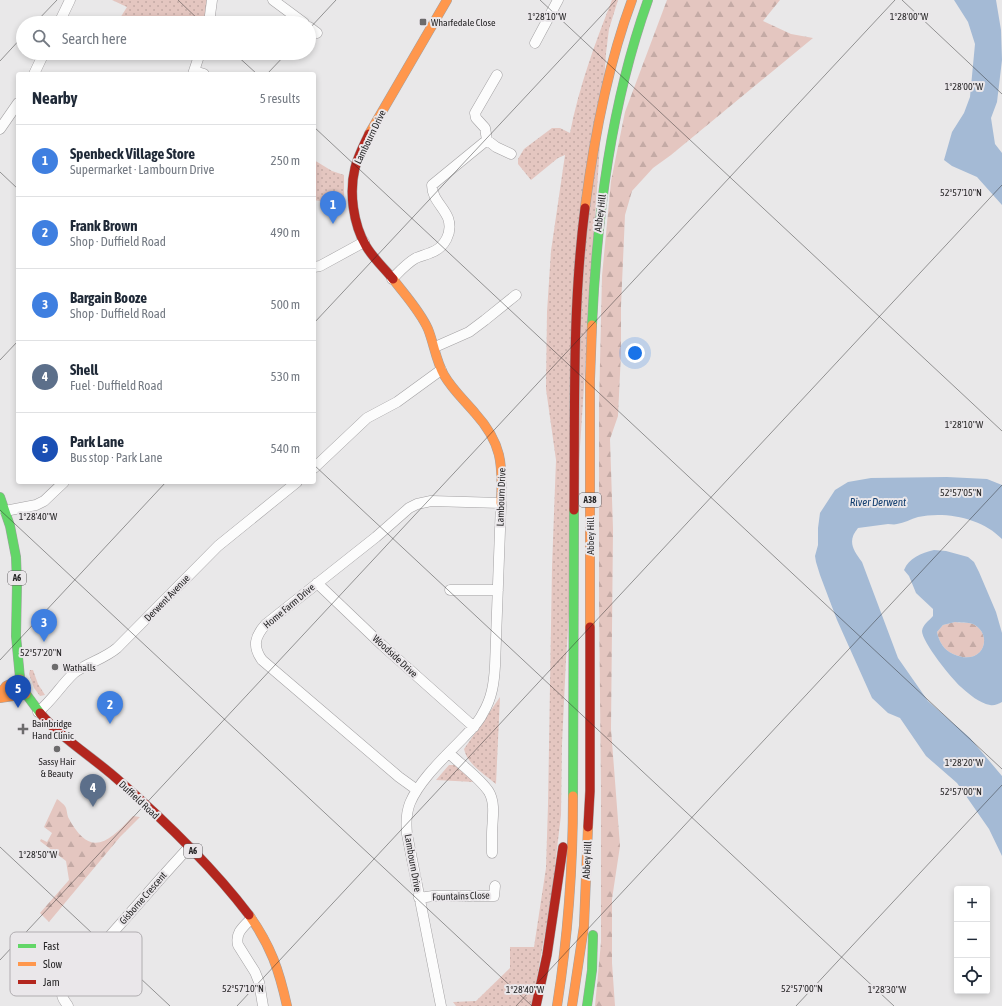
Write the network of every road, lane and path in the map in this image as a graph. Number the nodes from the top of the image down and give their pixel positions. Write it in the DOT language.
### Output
graph roads {
  1 [pos="70,0"];
  2 [pos="212,0"];
  3 [pos="273,0"];
  4 [pos="448,0"];
  5 [pos="558,0"];
  6 [pos="632,0"];
  7 [pos="648,0"];
  8 [pos="62,16"];
  9 [pos="211,16"];
  10 [pos="295,16"];
  11 [pos="535,43"];
  12 [pos="41,60"];
  13 [pos="199,60"];
  14 [pos="35,72"];
  15 [pos="197,72"];
  16 [pos="497,75"];
  17 [pos="16,106"];
  18 [pos="0,129"];
  19 [pos="487,140"];
  20 [pos="511,154"];
  21 [pos="364,242"];
  22 [pos="316,267"];
  23 [pos="392,279"];
  24 [pos="516,295"];
  25 [pos="435,347"];
  26 [pos="442,370"];
  27 [pos="316,466"];
  28 [pos="62,484"];
  29 [pos="295,484"];
  30 [pos="0,497"];
  31 [pos="501,503"];
  32 [pos="5,511"];
  33 [pos="317,583"];
  34 [pos="450,590"];
  35 [pos="498,590"];
  36 [pos="20,679"];
  37 [pos="0,694"];
  38 [pos="26,694"];
  39 [pos="0,698"];
  40 [pos="38,712"];
  41 [pos="474,727"];
  42 [pos="449,753"];
  43 [pos="573,778"];
  44 [pos="417,790"];
  45 [pos="590,791"];
  46 [pos="189,848"];
  47 [pos="492,853"];
  48 [pos="495,886"];
  49 [pos="595,893"];
  50 [pos="419,898"];
  51 [pos="252,919"];
  52 [pos="593,923"];
  53 [pos="113,932"];
  54 [pos="62,996"];
  55 [pos="68,1006"];
  56 [pos="264,1006"];
  57 [pos="287,1006"];
  58 [pos="441,1006"];
  59 [pos="536,1006"];
  60 [pos="557,1006"];
  61 [pos="572,1006"];
  62 [pos="587,1006"];
  1 -- 8 [label="street"];
  2 -- 9 [label="street"];
  3 -- 10 [label="street"];
  4 -- 21 [label="main road, Lambourn Drive"];
  5 -- 11 [label="street"];
  6 -- 43 [label="main road, Abbey Hill / A38"];
  7 -- 45 [label="main road, Abbey Hill / A38"];
  12 -- 14 [label="street"];
  13 -- 15 [label="street"];
  16 -- 19 [label="street"];
  17 -- 18 [label="street"];
  19 -- 20 [label="street"];
  19 -- 23 [label="street"];
  21 -- 22 [label="street"];
  21 -- 23 [label="main road, Lambourn Drive"];
  23 -- 25 [label="main road, Lambourn Drive"];
  24 -- 25 [label="street"];
  25 -- 26 [label="main road, Lambourn Drive"];
  26 -- 27 [label="street"];
  26 -- 31 [label="main road, Lambourn Drive"];
  28 -- 32 [label="street"];
  29 -- 40 [label="street, Derwent Avenue"];
  30 -- 32 [label="main road, Duffield Road / A6"];
  31 -- 33 [label="street, Home Farm Drive"];
  31 -- 35 [label="street, Lambourn Drive"];
  32 -- 36 [label="main road, Duffield Road / A6"];
  33 -- 41 [label="street, Woodside Drive"];
  33 -- 44 [label="street, Home Farm Drive"];
  34 -- 35 [label="street"];
  35 -- 41 [label="street, Lambourn Drive"];
  36 -- 37 [label="main road"];
  36 -- 38 [label="main road, Duffield Road / A6"];
  38 -- 39 [label="main road"];
  38 -- 40 [label="main road, Duffield Road / A6"];
  40 -- 46 [label="main road, Duffield Road / A6"];
  41 -- 42 [label="street, Lambourn Drive"];
  42 -- 44 [label="street, Lambourn Drive"];
  42 -- 47 [label="street"];
  43 -- 59 [label="main road"];
  43 -- 60 [label="main road, Abbey Hill / A38"];
  44 -- 50 [label="street, Lambourn Drive"];
  45 -- 49 [label="main road"];
  45 -- 61 [label="main road, Abbey Hill / A38"];
  46 -- 51 [label="main road, Duffield Road / A6"];
  46 -- 53 [label="street, Gisborne Crescent"];
  48 -- 50 [label="street, Fountains Close"];
  50 -- 58 [label="street, Lambourn Drive"];
  51 -- 56 [label="street"];
  51 -- 57 [label="main road, Duffield Road / A6"];
  52 -- 62 [label="main road"];
  54 -- 55 [label="street, Gisborne Crescent"];
}
